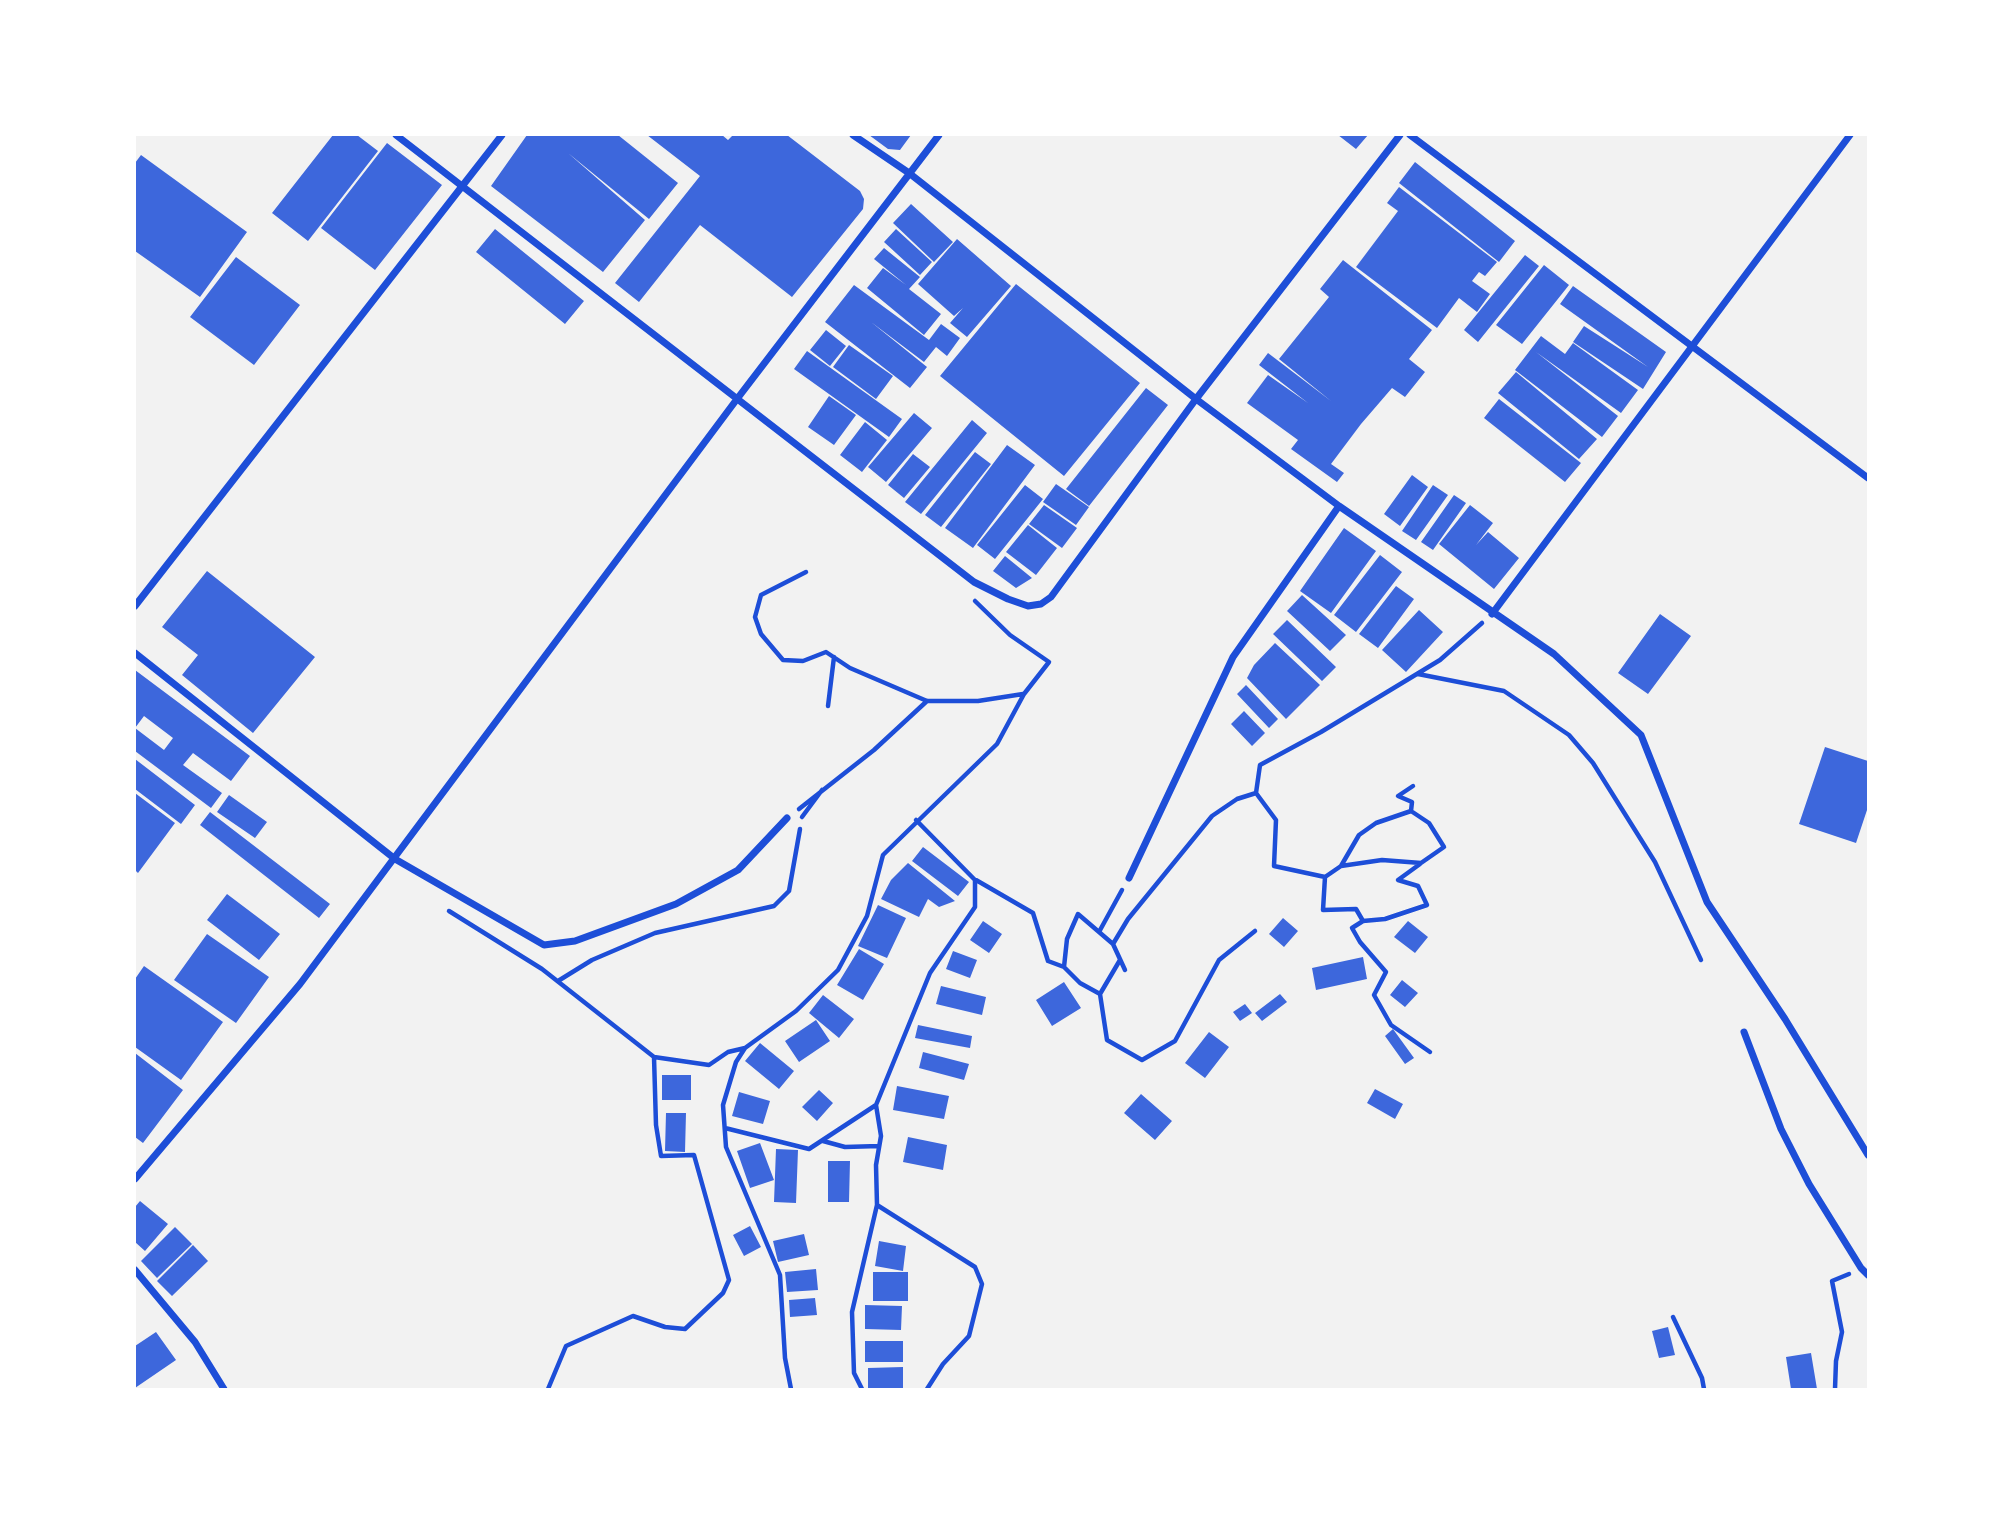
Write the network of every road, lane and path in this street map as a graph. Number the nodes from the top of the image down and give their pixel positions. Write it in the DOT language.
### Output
graph roads {
  1 [pos="396,135"];
  2 [pos="502,135"];
  3 [pos="853,135"];
  4 [pos="939,135"];
  5 [pos="1400,135"];
  6 [pos="1410,135"];
  7 [pos="1850,135"];
  8 [pos="909,173"];
  9 [pos="461,187"];
  10 [pos="1694,348"];
  11 [pos="737,399"];
  12 [pos="1196,399"];
  13 [pos="1868,478"];
  14 [pos="1339,506"];
  15 [pos="806,572"];
  16 [pos="970,596"];
  17 [pos="135,606"];
  18 [pos="1492,614"];
  19 [pos="135,653"];
  20 [pos="834,657"];
  21 [pos="1417,673"];
  22 [pos="1024,694"];
  23 [pos="927,701"];
  24 [pos="828,706"];
  25 [pos="1413,786"];
  26 [pos="1256,793"];
  27 [pos="1411,811"];
  28 [pos="787,818"];
  29 [pos="916,820"];
  30 [pos="395,859"];
  31 [pos="1421,863"];
  32 [pos="1341,866"];
  33 [pos="1325,877"];
  34 [pos="1129,878"];
  35 [pos="975,880"];
  36 [pos="442,907"];
  37 [pos="1363,921"];
  38 [pos="1255,931"];
  39 [pos="1098,932"];
  40 [pos="1113,944"];
  41 [pos="1120,960"];
  42 [pos="1701,960"];
  43 [pos="1064,967"];
  44 [pos="1125,970"];
  45 [pos="1100,994"];
  46 [pos="1744,1032"];
  47 [pos="745,1048"];
  48 [pos="1430,1052"];
  49 [pos="654,1057"];
  50 [pos="876,1105"];
  51 [pos="725,1128"];
  52 [pos="822,1141"];
  53 [pos="879,1146"];
  54 [pos="1868,1155"];
  55 [pos="135,1179"];
  56 [pos="877,1205"];
  57 [pos="1861,1268"];
  58 [pos="135,1270"];
  59 [pos="1868,1275"];
  60 [pos="1673,1317"];
  61 [pos="224,1389"];
  62 [pos="550,1389"];
  63 [pos="791,1389"];
  64 [pos="862,1389"];
  65 [pos="927,1389"];
  66 [pos="1704,1389"];
  67 [pos="1835,1389"];
  1 -- 9 [label="street"];
  2 -- 9 [label="street"];
  3 -- 8 [label="street"];
  4 -- 8 [label="street"];
  5 -- 12 [label="street"];
  6 -- 10 [label="street"];
  7 -- 10 [label="street"];
  8 -- 11 [label="street"];
  8 -- 12 [label="street"];
  9 -- 11 [label="street"];
  9 -- 17 [label="street"];
  10 -- 13 [label="street"];
  10 -- 18 [label="street"];
  11 -- 12 [label="street"];
  11 -- 30 [label="street"];
  12 -- 14 [label="street"];
  14 -- 18 [label="street"];
  14 -- 34 [label="street"];
  15 -- 20 [label="path"];
  16 -- 22 [label="path"];
  18 -- 21 [label="path"];
  18 -- 54 [label="street"];
  19 -- 30 [label="street"];
  20 -- 23 [label="path"];
  20 -- 24 [label="path"];
  21 -- 26 [label="path"];
  21 -- 42 [label="path"];
  22 -- 23 [label="path"];
  22 -- 29 [label="path"];
  23 -- 28 [label="path"];
  25 -- 27 [label="path"];
  26 -- 33 [label="path"];
  26 -- 40 [label="path"];
  27 -- 31 [label="path"];
  27 -- 32 [label="path"];
  28 -- 30 [label="street"];
  29 -- 35 [label="path"];
  29 -- 47 [label="path"];
  30 -- 55 [label="street"];
  31 -- 32 [label="path"];
  31 -- 37 [label="path"];
  32 -- 33 [label="path"];
  33 -- 37 [label="path"];
  34 -- 39 [label="path"];
  35 -- 43 [label="path"];
  35 -- 50 [label="path"];
  36 -- 49 [label="path"];
  37 -- 48 [label="path"];
  38 -- 45 [label="path"];
  39 -- 40 [label="path"];
  39 -- 43 [label="path"];
  40 -- 41 [label="path"];
  41 -- 44 [label="path"];
  41 -- 45 [label="path"];
  43 -- 45 [label="path"];
  46 -- 57 [label="street"];
  47 -- 49 [label="path"];
  47 -- 51 [label="path"];
  49 -- 62 [label="path"];
  50 -- 52 [label="path"];
  50 -- 53 [label="path"];
  51 -- 52 [label="path"];
  51 -- 63 [label="path"];
  52 -- 53 [label="path"];
  53 -- 56 [label="path"];
  56 -- 64 [label="path"];
  56 -- 65 [label="path"];
  57 -- 59 [label="street"];
  57 -- 67 [label="path"];
  58 -- 61 [label="street"];
  60 -- 66 [label="path"];
}
